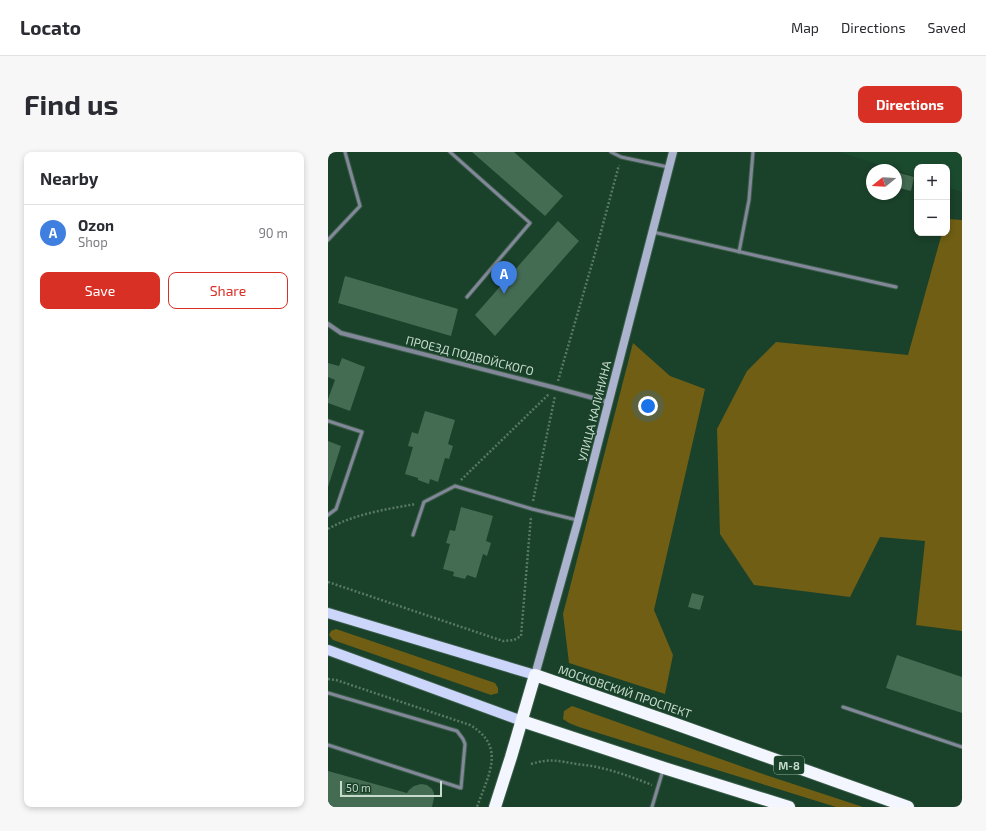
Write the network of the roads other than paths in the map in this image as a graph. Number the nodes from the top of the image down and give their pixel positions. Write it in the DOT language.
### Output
graph roads {
  1 [pos="345,152"];
  2 [pos="450,152"];
  3 [pos="611,152"];
  4 [pos="673,152"];
  5 [pos="753,152"];
  6 [pos="669,168"];
  7 [pos="653,232"];
  8 [pos="328,240"];
  9 [pos="739,252"];
  10 [pos="896,287"];
  11 [pos="467,297"];
  12 [pos="328,324"];
  13 [pos="609,402"];
  14 [pos="328,421"];
  15 [pos="328,515"];
  16 [pos="578,521"];
  17 [pos="413,535"];
  18 [pos="328,614"];
  19 [pos="328,650"];
  20 [pos="535,675"];
  21 [pos="328,693"];
  22 [pos="843,707"];
  23 [pos="522,721"];
  24 [pos="328,745"];
  25 [pos="962,747"];
  26 [pos="664,768"];
  27 [pos="495,807"];
  28 [pos="652,807"];
  29 [pos="789,807"];
  30 [pos="908,807"];
  1 -- 8 [label="lane"];
  2 -- 11 [label="lane"];
  3 -- 6 [label="lane"];
  4 -- 6 [label="main road, УЛИЦА КАЛИНИНА"];
  5 -- 9 [label="lane"];
  6 -- 7 [label="main road, УЛИЦА КАЛИНИНА"];
  7 -- 9 [label="lane"];
  7 -- 13 [label="main road, УЛИЦА КАЛИНИНА"];
  9 -- 10 [label="lane"];
  12 -- 13 [label="street, ПРОЕЗД ПОДВОЙСКОГО"];
  13 -- 16 [label="main road, УЛИЦА КАЛИНИНА"];
  14 -- 15 [label="lane"];
  16 -- 17 [label="lane"];
  16 -- 20 [label="main road, УЛИЦА КАЛИНИНА"];
  18 -- 20 [label="main road, МОСКОВСКИЙ ПРОСПЕКТ"];
  19 -- 23 [label="main road"];
  20 -- 23 [label="highway"];
  20 -- 30 [label="highway, МОСКОВСКИЙ ПРОСПЕКТ / М-8"];
  21 -- 24 [label="lane"];
  22 -- 25 [label="lane"];
  23 -- 26 [label="highway"];
  23 -- 27 [label="highway"];
  26 -- 28 [label="lane"];
  26 -- 29 [label="highway"];
}
